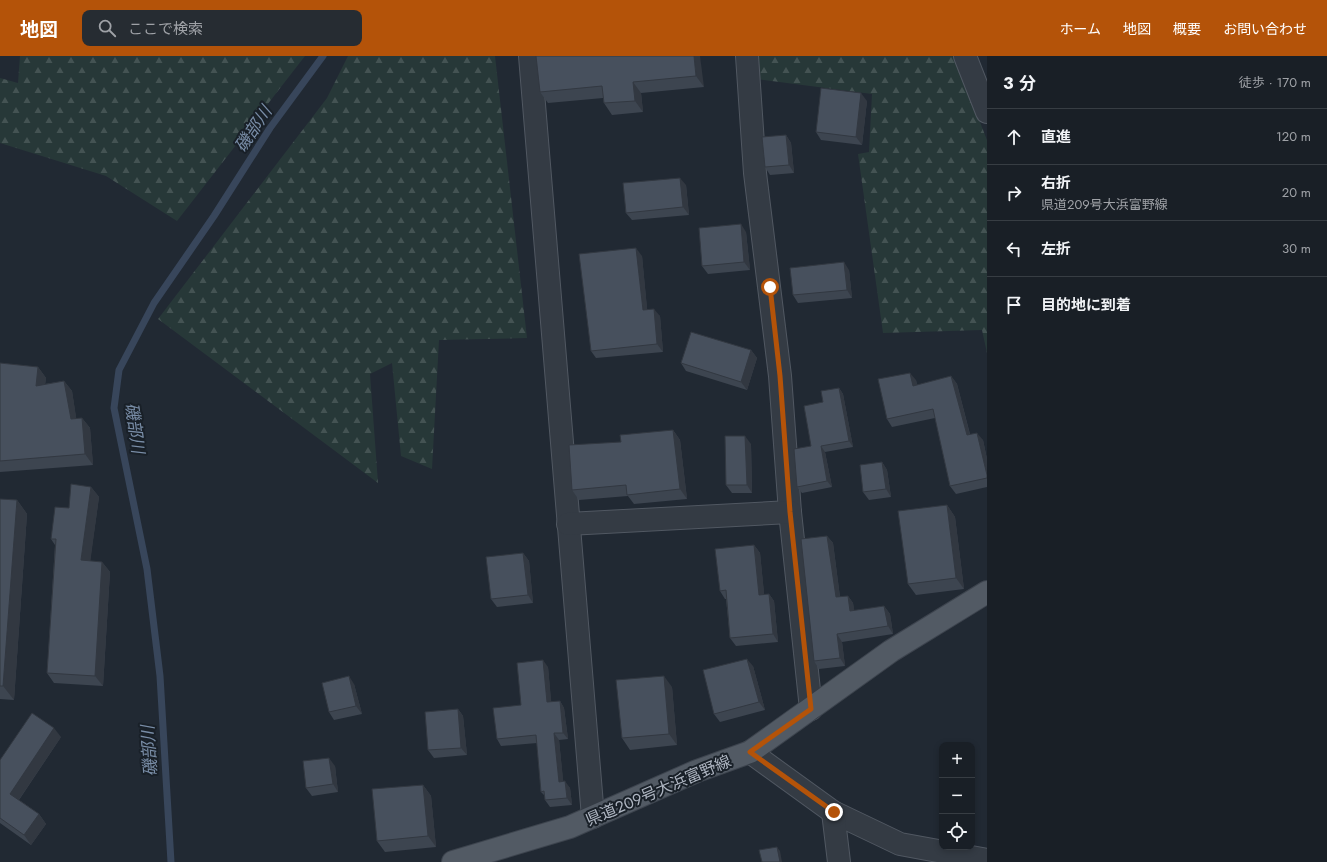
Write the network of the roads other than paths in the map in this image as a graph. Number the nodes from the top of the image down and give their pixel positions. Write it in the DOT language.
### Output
graph roads {
  1 [pos="530,56"];
  2 [pos="747,56"];
  3 [pos="965,56"];
  4 [pos="987,112"];
  5 [pos="790,512"];
  6 [pos="568,524"];
  7 [pos="987,592"];
  8 [pos="811,709"];
  9 [pos="750,752"];
  10 [pos="834,812"];
  11 [pos="593,817"];
  12 [pos="987,860"];
  13 [pos="453,862"];
  14 [pos="838,862"];
  1 -- 6 [label="street"];
  2 -- 5 [label="street"];
  3 -- 4 [label="street"];
  5 -- 6 [label="street"];
  5 -- 8 [label="street"];
  6 -- 11 [label="street"];
  7 -- 8 [label="main road, 県道209号大浜富野線"];
  8 -- 9 [label="main road, 県道209号大浜富野線"];
  9 -- 10 [label="street"];
  9 -- 11 [label="main road, 県道209号大浜富野線"];
  10 -- 12 [label="street"];
  10 -- 14 [label="street"];
  11 -- 13 [label="main road, 県道209号大浜富野線"];
}
